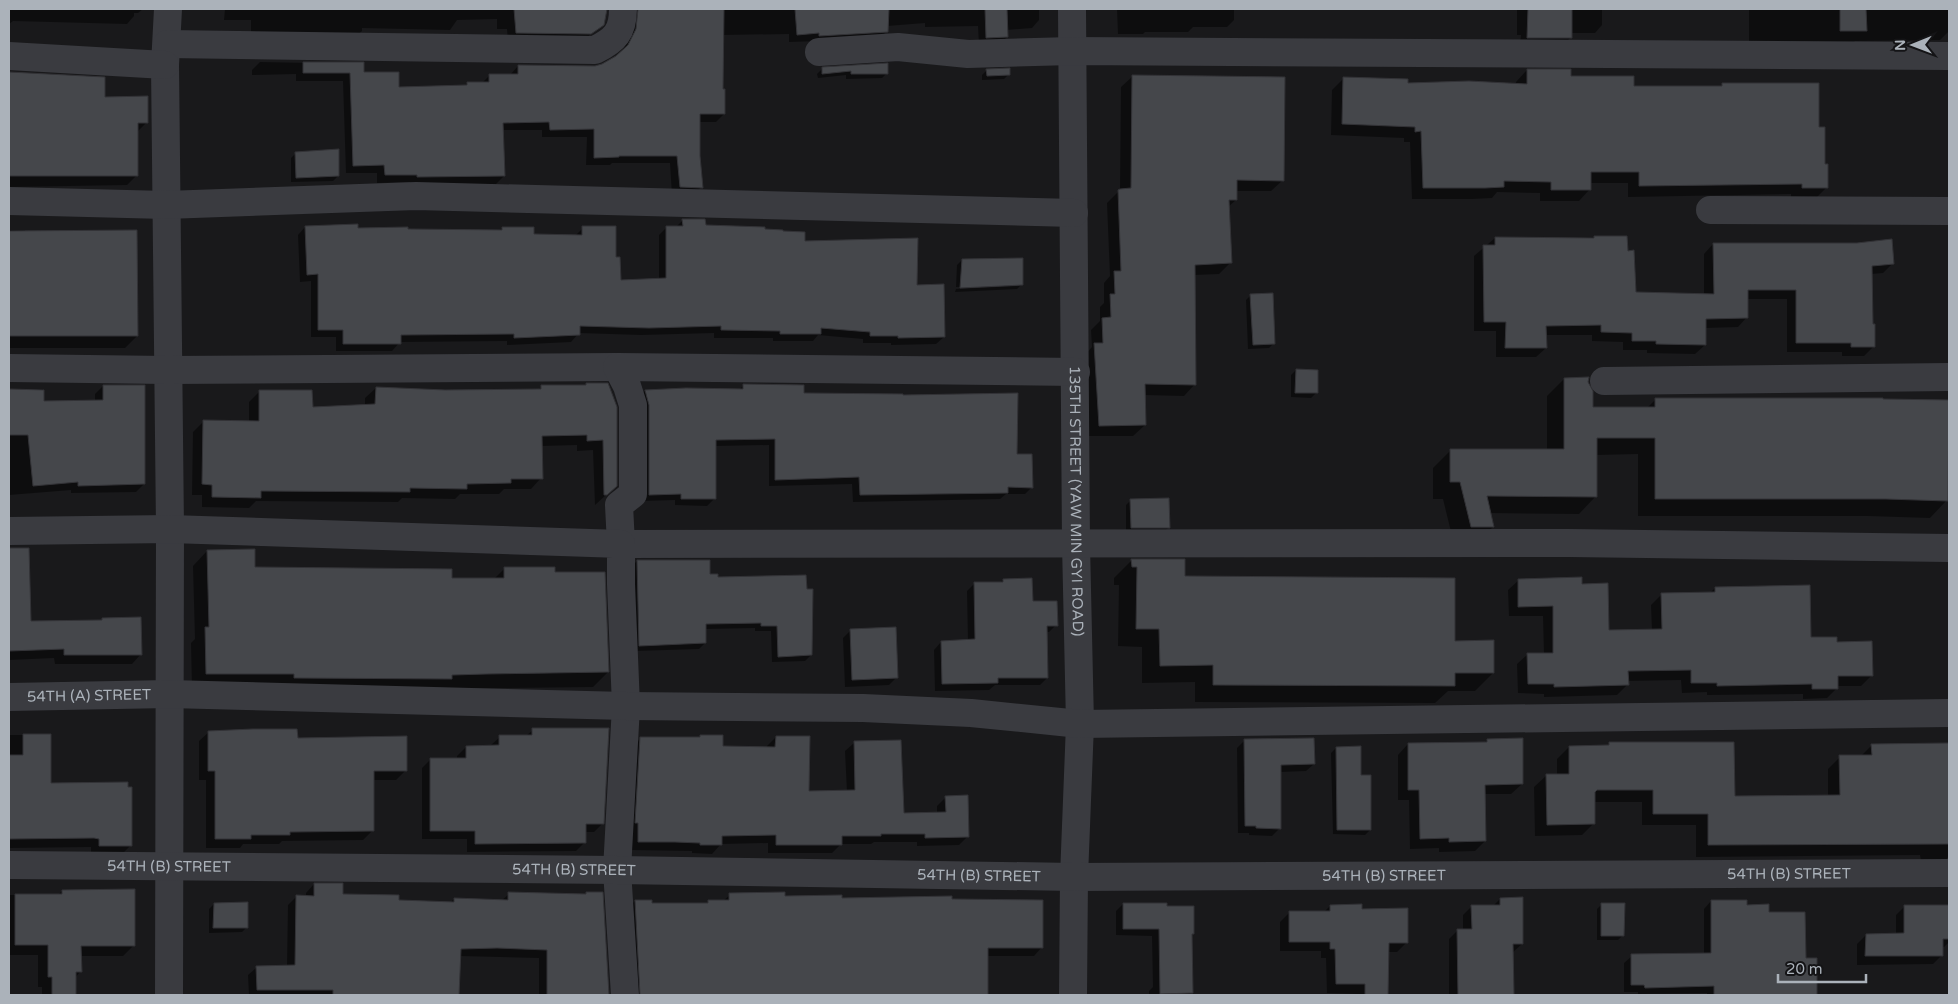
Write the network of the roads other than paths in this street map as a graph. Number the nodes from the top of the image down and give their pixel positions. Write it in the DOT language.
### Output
graph roads {
  1 [pos="168,9"];
  2 [pos="623,9"];
  3 [pos="1072,9"];
  4 [pos="1072,51"];
  5 [pos="819,52"];
  6 [pos="166,54"];
  7 [pos="9,56"];
  8 [pos="1949,56"];
  9 [pos="9,201"];
  10 [pos="166,205"];
  11 [pos="1710,210"];
  12 [pos="1949,212"];
  13 [pos="1074,213"];
  14 [pos="617,367"];
  15 [pos="9,368"];
  16 [pos="167,370"];
  17 [pos="1076,372"];
  18 [pos="1949,376"];
  19 [pos="1604,381"];
  20 [pos="170,529"];
  21 [pos="9,531"];
  22 [pos="621,544"];
  23 [pos="1076,544"];
  24 [pos="1949,548"];
  25 [pos="169,694"];
  26 [pos="9,697"];
  27 [pos="626,706"];
  28 [pos="1949,712"];
  29 [pos="1080,724"];
  30 [pos="9,865"];
  31 [pos="169,866"];
  32 [pos="617,870"];
  33 [pos="1949,873"];
  34 [pos="1074,878"];
  35 [pos="169,995"];
  36 [pos="626,995"];
  37 [pos="1073,995"];
  1 -- 6 [label="street"];
  2 -- 6 [label="street"];
  3 -- 4 [label="street, 135TH STREET (YAW MIN GYI ROAD)"];
  4 -- 5 [label="street"];
  4 -- 8 [label="street"];
  4 -- 13 [label="street, 135TH STREET (YAW MIN GYI ROAD)"];
  6 -- 7 [label="street"];
  6 -- 10 [label="street"];
  9 -- 10 [label="street"];
  10 -- 13 [label="street"];
  10 -- 16 [label="street"];
  11 -- 12 [label="street"];
  13 -- 17 [label="street, 135TH STREET (YAW MIN GYI ROAD)"];
  14 -- 16 [label="street"];
  14 -- 17 [label="street"];
  14 -- 22 [label="street"];
  15 -- 16 [label="street"];
  16 -- 20 [label="street"];
  17 -- 23 [label="street, 135TH STREET (YAW MIN GYI ROAD)"];
  18 -- 19 [label="street"];
  20 -- 21 [label="street"];
  20 -- 22 [label="street"];
  20 -- 25 [label="street"];
  22 -- 23 [label="street"];
  22 -- 27 [label="street"];
  23 -- 24 [label="street"];
  23 -- 29 [label="street, 135TH STREET (YAW MIN GYI ROAD)"];
  25 -- 26 [label="street, 54TH (A) STREET"];
  25 -- 27 [label="street, 54TH (A) STREET"];
  25 -- 31 [label="street"];
  27 -- 29 [label="street, 54TH (A) STREET"];
  27 -- 32 [label="street"];
  28 -- 29 [label="street, 54TH (A) STREET"];
  29 -- 34 [label="street, 135TH STREET (YAW MIN GYI ROAD)"];
  30 -- 31 [label="street, 54TH (B) STREET"];
  31 -- 32 [label="street, 54TH (B) STREET"];
  31 -- 35 [label="street"];
  32 -- 34 [label="street, 54TH (B) STREET"];
  32 -- 36 [label="street"];
  33 -- 34 [label="street, 54TH (B) STREET"];
  34 -- 37 [label="street, 135TH STREET (YAW MIN GYI ROAD)"];
}
